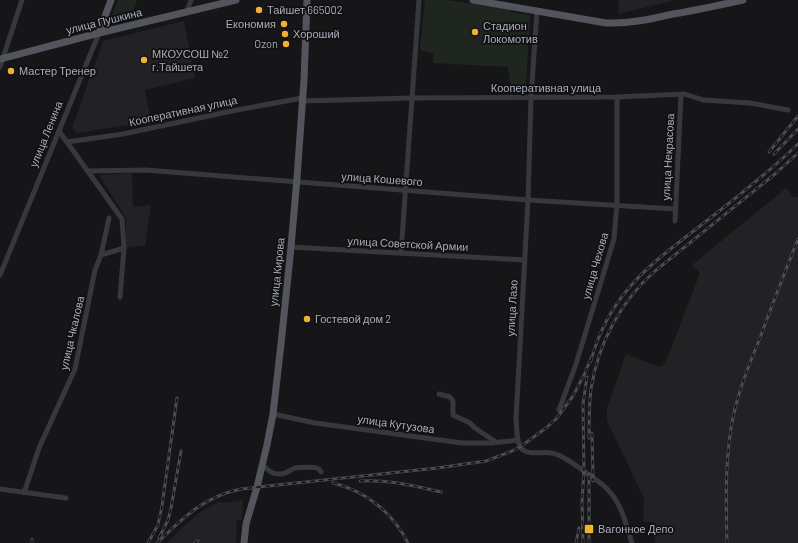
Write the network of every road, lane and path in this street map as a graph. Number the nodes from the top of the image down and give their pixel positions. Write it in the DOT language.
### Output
graph roads {
  1 [pos="22,0"];
  2 [pos="110,0"];
  3 [pos="191,0"];
  4 [pos="236,0"];
  5 [pos="307,0"];
  6 [pos="419,0"];
  7 [pos="473,0"];
  8 [pos="743,0"];
  9 [pos="537,10"];
  10 [pos="186,13"];
  11 [pos="98,33"];
  12 [pos="1,59"];
  13 [pos="0,67"];
  14 [pos="681,95"];
  15 [pos="617,97"];
  16 [pos="412,98"];
  17 [pos="531,98"];
  18 [pos="302,100"];
  19 [pos="788,110"];
  20 [pos="59,132"];
  21 [pos="67,142"];
  22 [pos="87,171"];
  23 [pos="297,183"];
  24 [pos="405,191"];
  25 [pos="528,200"];
  26 [pos="617,204"];
  27 [pos="675,208"];
  28 [pos="109,218"];
  29 [pos="675,221"];
  30 [pos="291,247"];
  31 [pos="124,248"];
  32 [pos="401,253"];
  33 [pos="102,255"];
  34 [pos="524,260"];
  35 [pos="0,275"];
  36 [pos="120,296"];
  37 [pos="439,394"];
  38 [pos="559,410"];
  39 [pos="272,414"];
  40 [pos="518,440"];
  41 [pos="496,442"];
  42 [pos="262,464"];
  43 [pos="321,472"];
  44 [pos="0,489"];
  45 [pos="24,493"];
  46 [pos="66,498"];
  47 [pos="244,543"];
  48 [pos="632,543"];
  1 -- 12 [label="street"];
  2 -- 11 [label="main road, улица Ленина"];
  3 -- 10 [label="street"];
  4 -- 10 [label="main road, улица Пушкина"];
  5 -- 18 [label="main road, улица Кирова"];
  6 -- 16 [label="street"];
  7 -- 9 [label="main road"];
  8 -- 9 [label="main road"];
  9 -- 17 [label="street, улица Лазо"];
  10 -- 11 [label="main road, улица Пушкина"];
  11 -- 12 [label="main road, улица Пушкина"];
  11 -- 20 [label="street, улица Ленина"];
  12 -- 13 [label="street"];
  14 -- 15 [label="street, Кооперативная улица"];
  14 -- 19 [label="street, Кооперативная улица"];
  14 -- 27 [label="street, улица Некрасова"];
  15 -- 17 [label="street, Кооперативная улица"];
  15 -- 26 [label="street, улица Чехова"];
  16 -- 17 [label="street, Кооперативная улица"];
  16 -- 18 [label="street, Кооперативная улица"];
  16 -- 24 [label="street"];
  17 -- 25 [label="street, улица Лазо"];
  18 -- 21 [label="street, Кооперативная улица"];
  18 -- 23 [label="main road, улица Кирова"];
  20 -- 21 [label="street"];
  20 -- 35 [label="street, улица Ленина"];
  21 -- 22 [label="street"];
  22 -- 23 [label="street, улица Кошевого"];
  22 -- 31 [label="street"];
  23 -- 24 [label="street, улица Кошевого"];
  23 -- 30 [label="main road, улица Кирова"];
  24 -- 25 [label="street, улица Кошевого"];
  24 -- 32 [label="street"];
  25 -- 26 [label="street, улица Кошевого"];
  25 -- 34 [label="street, улица Лазо"];
  26 -- 27 [label="street, улица Кошевого"];
  26 -- 38 [label="street, улица Чехова"];
  27 -- 29 [label="street, улица Некрасова"];
  28 -- 33 [label="street, улица Чкалова"];
  30 -- 32 [label="street, улица Советской Армии"];
  30 -- 39 [label="main road, улица Кирова"];
  31 -- 33 [label="street"];
  31 -- 36 [label="street"];
  32 -- 34 [label="street, улица Советской Армии"];
  33 -- 45 [label="street, улица Чкалова"];
  34 -- 40 [label="street, улица Лазо"];
  37 -- 41 [label="street"];
  39 -- 41 [label="street, улица Кутузова"];
  39 -- 42 [label="main road, улица Кирова"];
  40 -- 41 [label="street, улица Кутузова"];
  40 -- 48 [label="street"];
  42 -- 43 [label="street"];
  42 -- 47 [label="main road, улица Кирова"];
  44 -- 45 [label="street"];
  45 -- 46 [label="street"];
}
